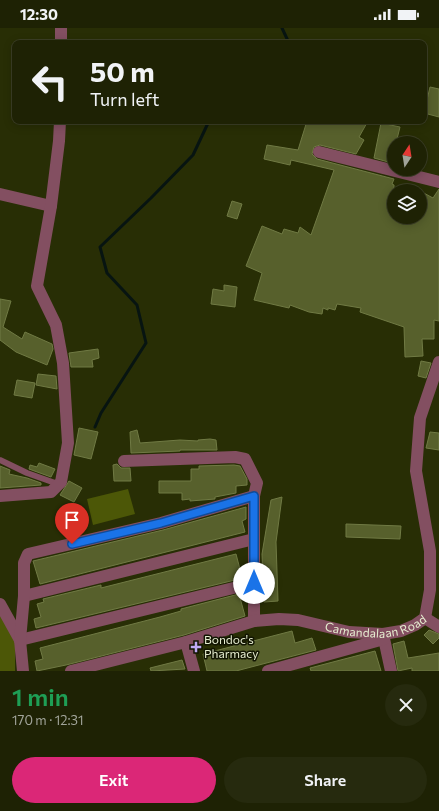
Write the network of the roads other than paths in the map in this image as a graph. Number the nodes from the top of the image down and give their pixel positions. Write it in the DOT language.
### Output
graph roads {
  1 [pos="62,28"];
  2 [pos="61,40"];
  3 [pos="60,124"];
  4 [pos="319,152"];
  5 [pos="439,182"];
  6 [pos="0,194"];
  7 [pos="51,206"];
  8 [pos="439,362"];
  9 [pos="0,460"];
  10 [pos="124,461"];
  11 [pos="58,484"];
  12 [pos="0,496"];
  13 [pos="254,496"];
  14 [pos="254,538"];
  15 [pos="254,583"];
  16 [pos="24,596"];
  17 [pos="0,604"];
  18 [pos="425,618"];
  19 [pos="254,621"];
  20 [pos="439,627"];
  21 [pos="383,636"];
  22 [pos="20,640"];
  23 [pos="186,642"];
  24 [pos="23,671"];
  25 [pos="71,671"];
  26 [pos="194,671"];
  27 [pos="268,671"];
  28 [pos="391,671"];
  1 -- 2 [label="street"];
  3 -- 7 [label="street"];
  4 -- 5 [label="street"];
  6 -- 7 [label="street"];
  7 -- 11 [label="street"];
  8 -- 18 [label="street, Camandalaan Road"];
  9 -- 11 [label="lane"];
  10 -- 13 [label="street"];
  11 -- 12 [label="street"];
  13 -- 14 [label="street"];
  13 -- 16 [label="street"];
  14 -- 15 [label="street"];
  14 -- 16 [label="street"];
  15 -- 19 [label="street"];
  15 -- 22 [label="street"];
  16 -- 22 [label="street"];
  17 -- 22 [label="street"];
  18 -- 20 [label="street"];
  18 -- 21 [label="street, Camandalaan Road"];
  19 -- 21 [label="street, Camandalaan Road"];
  19 -- 23 [label="street, Camandalaan Road"];
  21 -- 27 [label="street"];
  21 -- 28 [label="street"];
  22 -- 24 [label="street"];
  23 -- 25 [label="street, Camandalaan Road"];
  23 -- 26 [label="street"];
}
